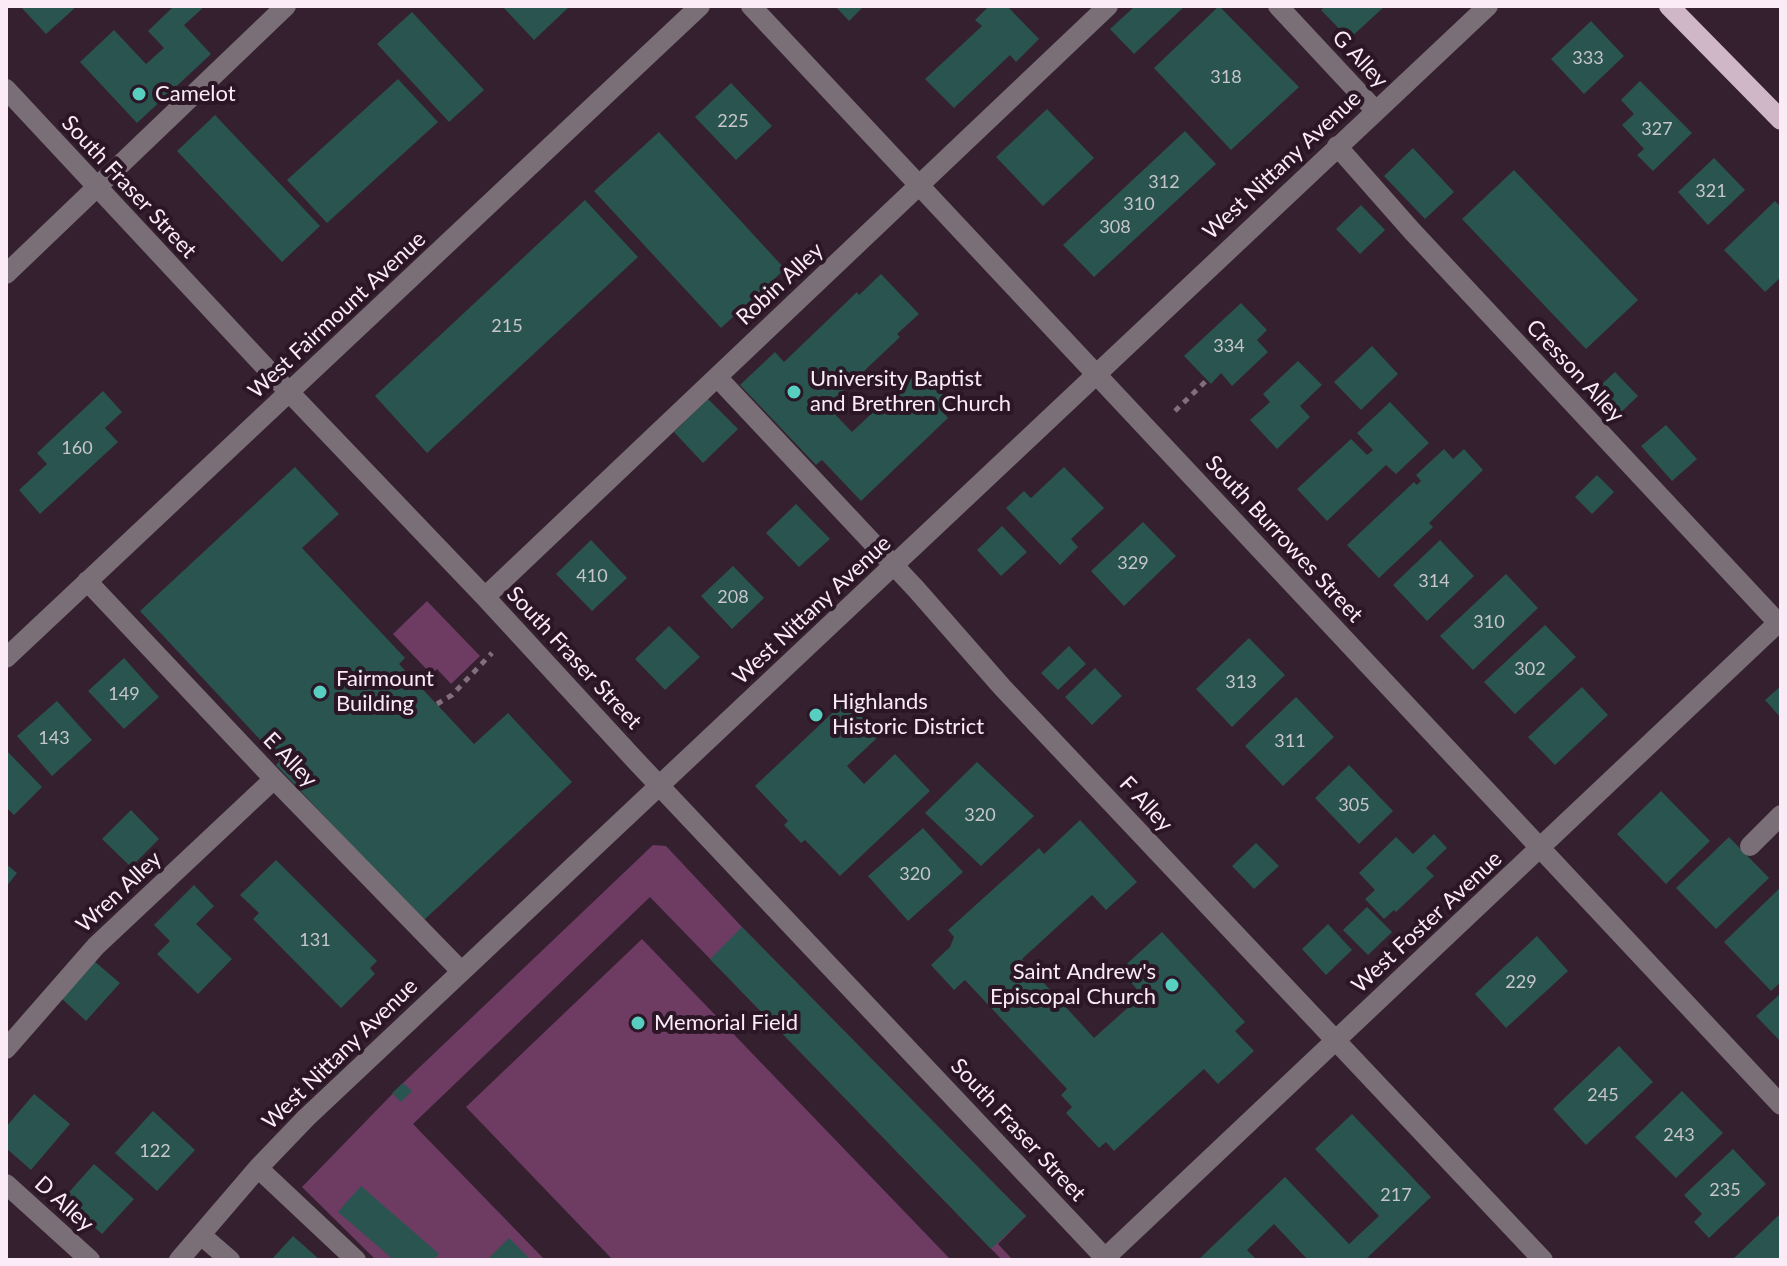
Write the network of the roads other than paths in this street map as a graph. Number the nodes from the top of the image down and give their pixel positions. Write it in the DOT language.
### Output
graph roads {
  1 [pos="286,6"];
  2 [pos="700,6"];
  3 [pos="751,6"];
  4 [pos="1108,6"];
  5 [pos="1278,6"];
  6 [pos="1488,6"];
  7 [pos="1669,6"];
  8 [pos="6,89"];
  9 [pos="1375,110"];
  10 [pos="1781,120"];
  11 [pos="1337,146"];
  12 [pos="920,185"];
  13 [pos="95,187"];
  14 [pos="6,274"];
  15 [pos="1097,374"];
  16 [pos="717,377"];
  17 [pos="289,393"];
  18 [pos="895,566"];
  19 [pos="87,581"];
  20 [pos="485,597"];
  21 [pos="1780,623"];
  22 [pos="6,658"];
  23 [pos="274,779"];
  24 [pos="659,785"];
  25 [pos="1781,815"];
  26 [pos="1750,846"];
  27 [pos="1540,848"];
  28 [pos="461,971"];
  29 [pos="1336,1040"];
  30 [pos="6,1049"];
  31 [pos="1781,1105"];
  32 [pos="258,1168"];
  33 [pos="6,1184"];
  34 [pos="201,1235"];
  35 [pos="1106,1259"];
  36 [pos="90,1260"];
  37 [pos="179,1260"];
  38 [pos="230,1260"];
  39 [pos="356,1260"];
  40 [pos="1543,1260"];
  1 -- 13 [label="street"];
  2 -- 17 [label="street, West Fairmount Avenue"];
  3 -- 12 [label="street, South Burrowes Street"];
  4 -- 12 [label="street, Robin Alley"];
  5 -- 9 [label="street, G Alley"];
  6 -- 9 [label="street, West Nittany Avenue"];
  7 -- 10 [label="main road"];
  8 -- 13 [label="street, South Fraser Street"];
  9 -- 11 [label="street, West Nittany Avenue"];
  11 -- 15 [label="street, West Nittany Avenue"];
  11 -- 21 [label="street, Cresson Alley"];
  12 -- 15 [label="street, South Burrowes Street"];
  12 -- 16 [label="street, Robin Alley"];
  13 -- 14 [label="street"];
  13 -- 17 [label="street, South Fraser Street"];
  15 -- 18 [label="street, West Nittany Avenue"];
  15 -- 27 [label="street, South Burrowes Street"];
  16 -- 18 [label="street, F Alley"];
  16 -- 20 [label="street, Robin Alley"];
  17 -- 19 [label="street, West Fairmount Avenue"];
  17 -- 20 [label="street, South Fraser Street"];
  18 -- 24 [label="street, West Nittany Avenue"];
  18 -- 29 [label="street, F Alley"];
  19 -- 22 [label="street, West Fairmount Avenue"];
  19 -- 23 [label="street, E Alley"];
  20 -- 24 [label="street, South Fraser Street"];
  21 -- 27 [label="street, West Foster Avenue"];
  23 -- 28 [label="street, E Alley"];
  23 -- 30 [label="street, Wren Alley"];
  24 -- 28 [label="street, West Nittany Avenue"];
  24 -- 35 [label="street, South Fraser Street"];
  25 -- 26 [label="street"];
  27 -- 29 [label="street, West Foster Avenue"];
  27 -- 31 [label="street, South Burrowes Street"];
  28 -- 32 [label="street, West Nittany Avenue"];
  29 -- 35 [label="street, West Foster Avenue"];
  29 -- 40 [label="street, F Alley"];
  32 -- 34 [label="street, West Nittany Avenue"];
  32 -- 39 [label="street"];
  33 -- 36 [label="street, D Alley"];
  34 -- 37 [label="street, West Nittany Avenue"];
  34 -- 38 [label="street"];
}
